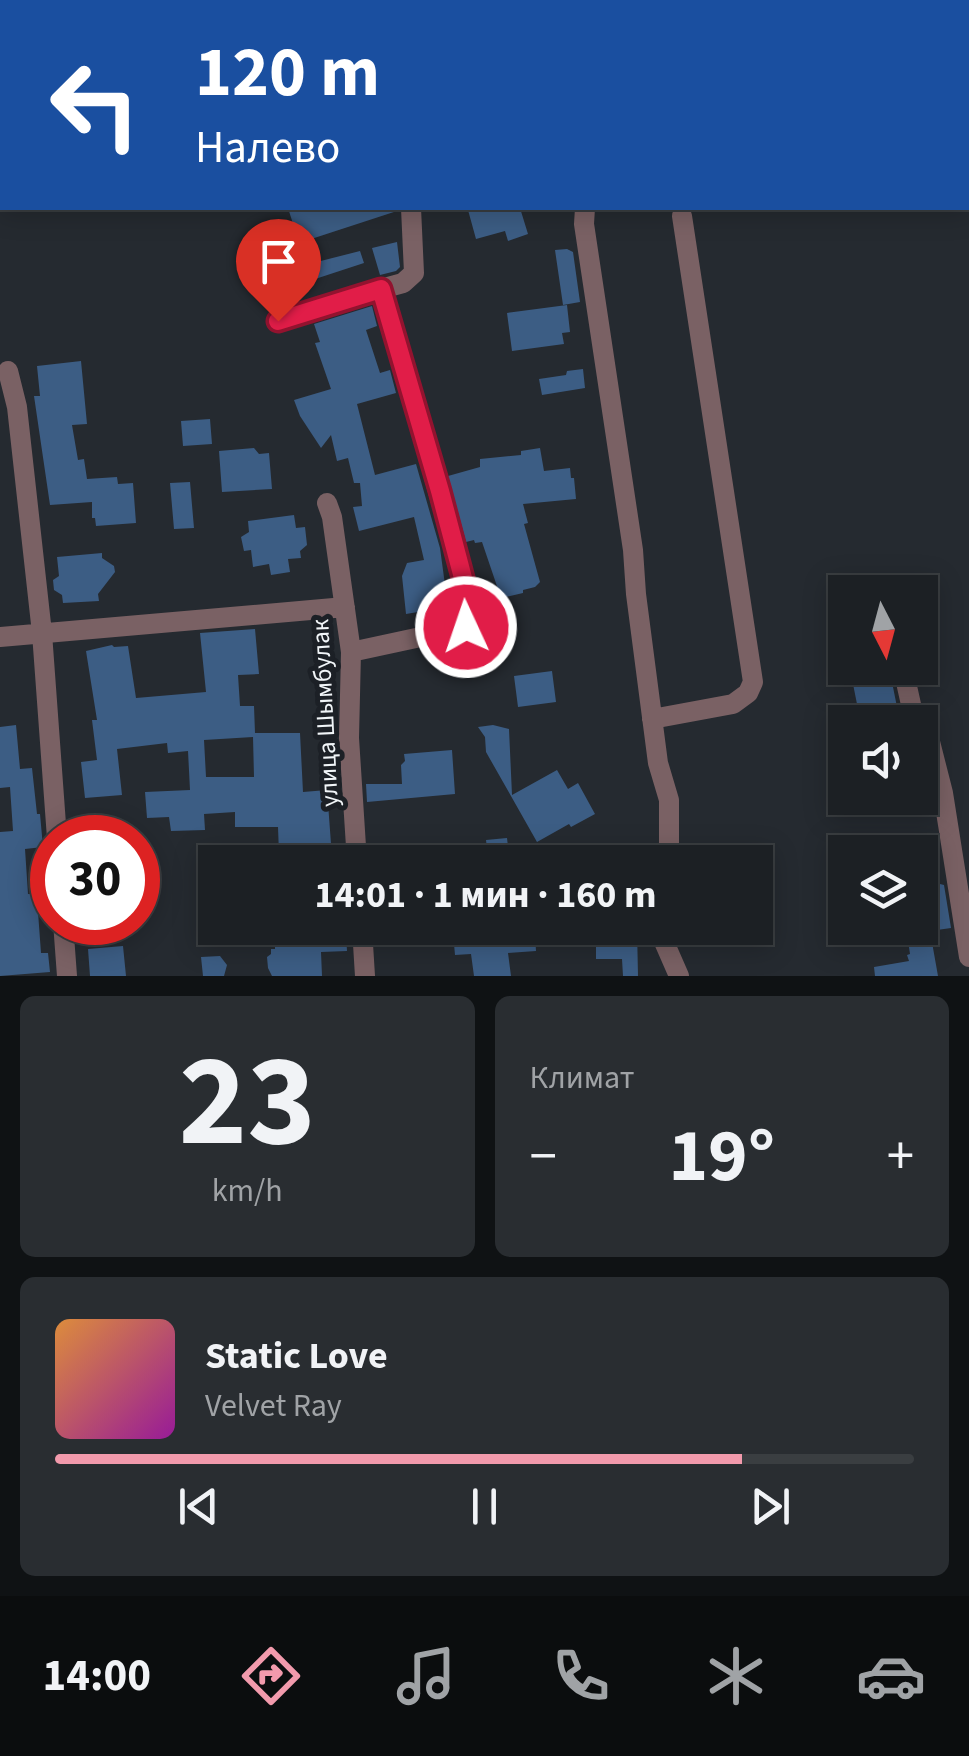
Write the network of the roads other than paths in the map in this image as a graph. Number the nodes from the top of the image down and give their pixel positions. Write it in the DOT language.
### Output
graph roads {
  1 [pos="411,210"];
  2 [pos="585,210"];
  3 [pos="682,216"];
  4 [pos="381,289"];
  5 [pos="278,321"];
  6 [pos="8,371"];
  7 [pos="327,503"];
  8 [pos="345,607"];
  9 [pos="42,633"];
  10 [pos="0,636"];
  11 [pos="351,652"];
  12 [pos="907,685"];
  13 [pos="652,719"];
  14 [pos="55,815"];
  15 [pos="356,845"];
  16 [pos="669,845"];
  17 [pos="64,945"];
  18 [pos="363,945"];
  19 [pos="665,945"];
  20 [pos="969,957"];
  21 [pos="66,976"];
  22 [pos="365,976"];
  23 [pos="679,976"];
  1 -- 4 [label="street"];
  2 -- 13 [label="street"];
  3 -- 13 [label="street"];
  4 -- 5 [label="street"];
  4 -- 11 [label="street"];
  6 -- 9 [label="street"];
  7 -- 8 [label="street, улица Шымбулак"];
  8 -- 9 [label="street"];
  8 -- 11 [label="street, улица Шымбулак"];
  9 -- 10 [label="street"];
  9 -- 14 [label="street"];
  11 -- 15 [label="street, улица Шымбулак"];
  12 -- 20 [label="street"];
  13 -- 16 [label="street"];
  17 -- 21 [label="street"];
  18 -- 22 [label="street"];
  19 -- 23 [label="street"];
}
